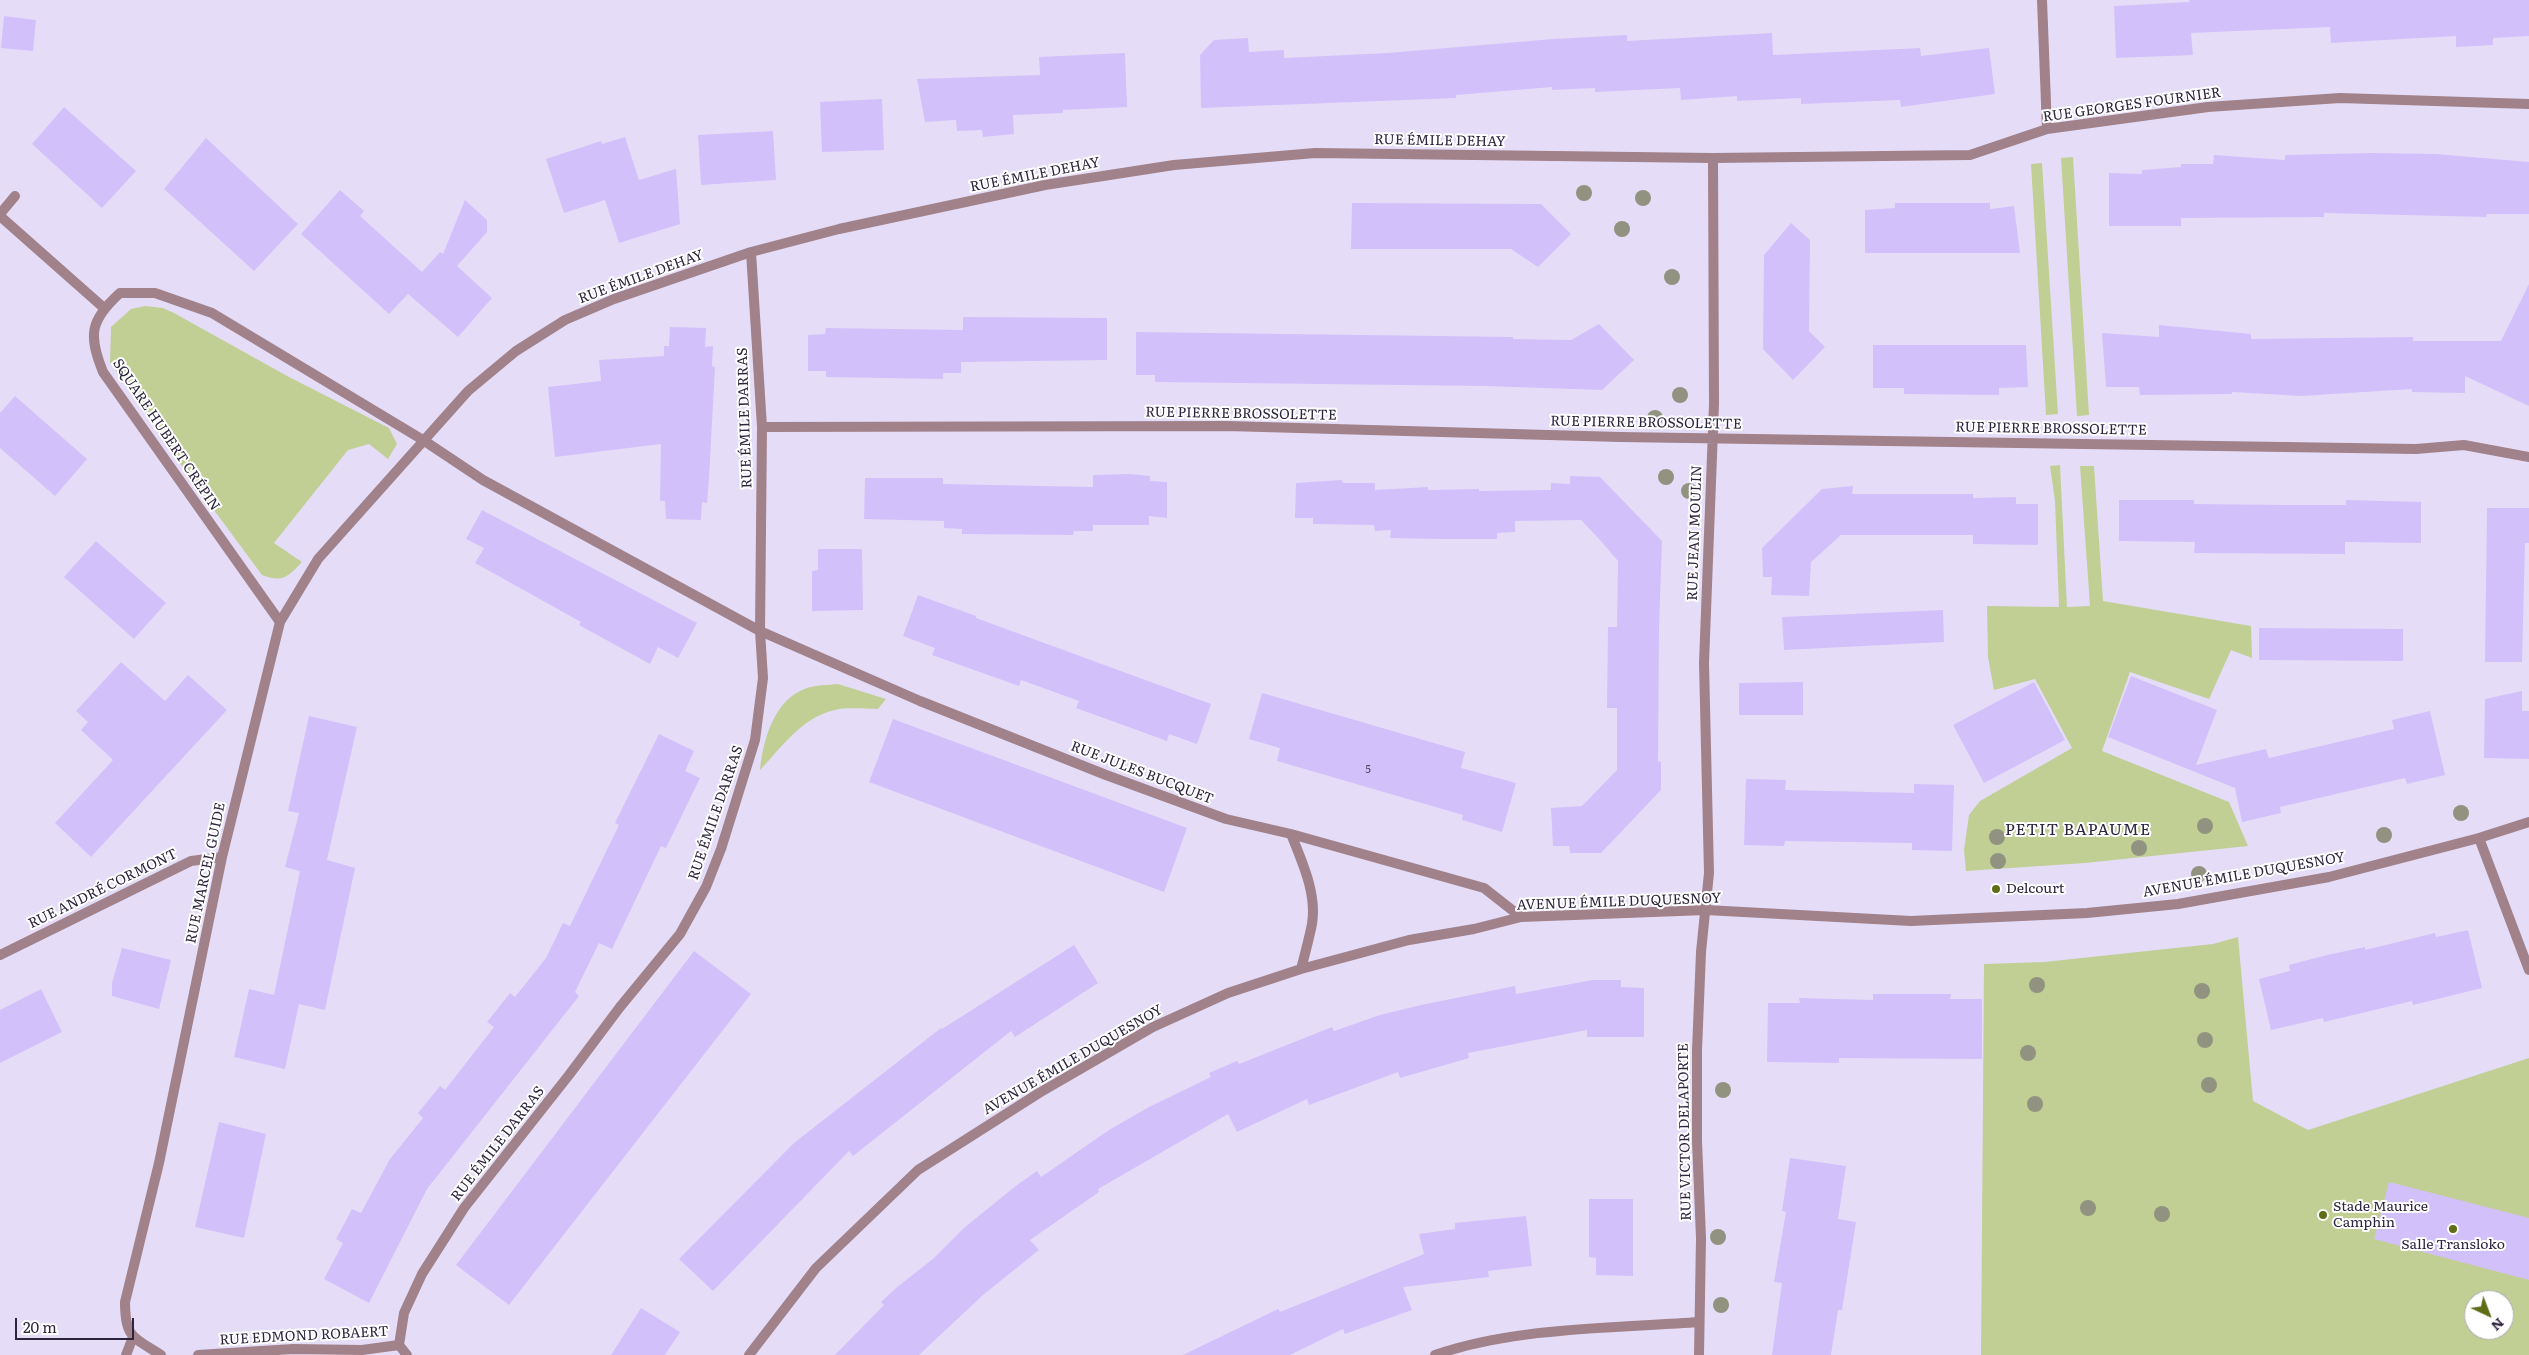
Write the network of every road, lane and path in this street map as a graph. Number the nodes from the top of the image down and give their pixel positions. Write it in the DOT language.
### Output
graph roads {
  1 [pos="2042,0"];
  2 [pos="2529,104"];
  3 [pos="2048,129"];
  4 [pos="1713,158"];
  5 [pos="15,196"];
  6 [pos="0,215"];
  7 [pos="751,252"];
  8 [pos="104,308"];
  9 [pos="762,427"];
  10 [pos="1713,436"];
  11 [pos="423,440"];
  12 [pos="2529,457"];
  13 [pos="280,622"];
  14 [pos="760,631"];
  15 [pos="2529,822"];
  16 [pos="1291,834"];
  17 [pos="2479,838"];
  18 [pos="222,857"];
  19 [pos="1706,910"];
  20 [pos="1521,917"];
  21 [pos="0,955"];
  22 [pos="1302,969"];
  23 [pos="2529,970"];
  24 [pos="1700,1322"];
  25 [pos="133,1338"];
  26 [pos="399,1345"];
  27 [pos="126,1355"];
  28 [pos="161,1355"];
  29 [pos="198,1355"];
  30 [pos="407,1355"];
  31 [pos="749,1355"];
  32 [pos="1435,1355"];
  33 [pos="1699,1355"];
  1 -- 3 [label="street"];
  2 -- 3 [label="street, RUE GEORGES FOURNIER"];
  3 -- 4 [label="street, RUE GEORGES FOURNIER"];
  4 -- 7 [label="street, RUE ÉMILE DEHAY"];
  4 -- 10 [label="street, RUE JEAN MOULIN"];
  5 -- 6 [label="street"];
  6 -- 8 [label="street"];
  7 -- 9 [label="street, RUE ÉMILE DARRAS"];
  7 -- 11 [label="street, RUE ÉMILE DEHAY"];
  8 -- 11 [label="street, SQUARE HUBERT CRÉPIN"];
  8 -- 13 [label="street, SQUARE HUBERT CRÉPIN"];
  9 -- 10 [label="street, RUE PIERRE BROSSOLETTE"];
  9 -- 14 [label="street, RUE ÉMILE DARRAS"];
  10 -- 12 [label="street, RUE PIERRE BROSSOLETTE"];
  10 -- 19 [label="street, RUE JEAN MOULIN"];
  11 -- 13 [label="street, RUE MARCEL GUIDE"];
  11 -- 14 [label="street, RUE JULES BUCQUET"];
  13 -- 18 [label="street, RUE MARCEL GUIDE"];
  14 -- 16 [label="street, RUE JULES BUCQUET"];
  14 -- 26 [label="street, RUE ÉMILE DARRAS"];
  15 -- 17 [label="street, AVENUE ÉMILE DUQUESNOY"];
  16 -- 20 [label="street, RUE JULES BUCQUET"];
  16 -- 22 [label="street"];
  17 -- 19 [label="street, AVENUE ÉMILE DUQUESNOY"];
  17 -- 23 [label="street"];
  18 -- 21 [label="street, RUE ANDRÉ CORMONT"];
  18 -- 25 [label="street, RUE MARCEL GUIDE"];
  19 -- 20 [label="street, AVENUE ÉMILE DUQUESNOY"];
  19 -- 24 [label="street, RUE VICTOR DELAPORTE"];
  20 -- 22 [label="street, AVENUE ÉMILE DUQUESNOY"];
  22 -- 31 [label="street, AVENUE ÉMILE DUQUESNOY"];
  24 -- 32 [label="street"];
  24 -- 33 [label="street, RUE VICTOR DELAPORTE"];
  25 -- 27 [label="street"];
  25 -- 28 [label="street"];
  26 -- 29 [label="street, RUE EDMOND ROBAERT"];
  26 -- 30 [label="street, RUE EDMOND ROBAERT"];
}
